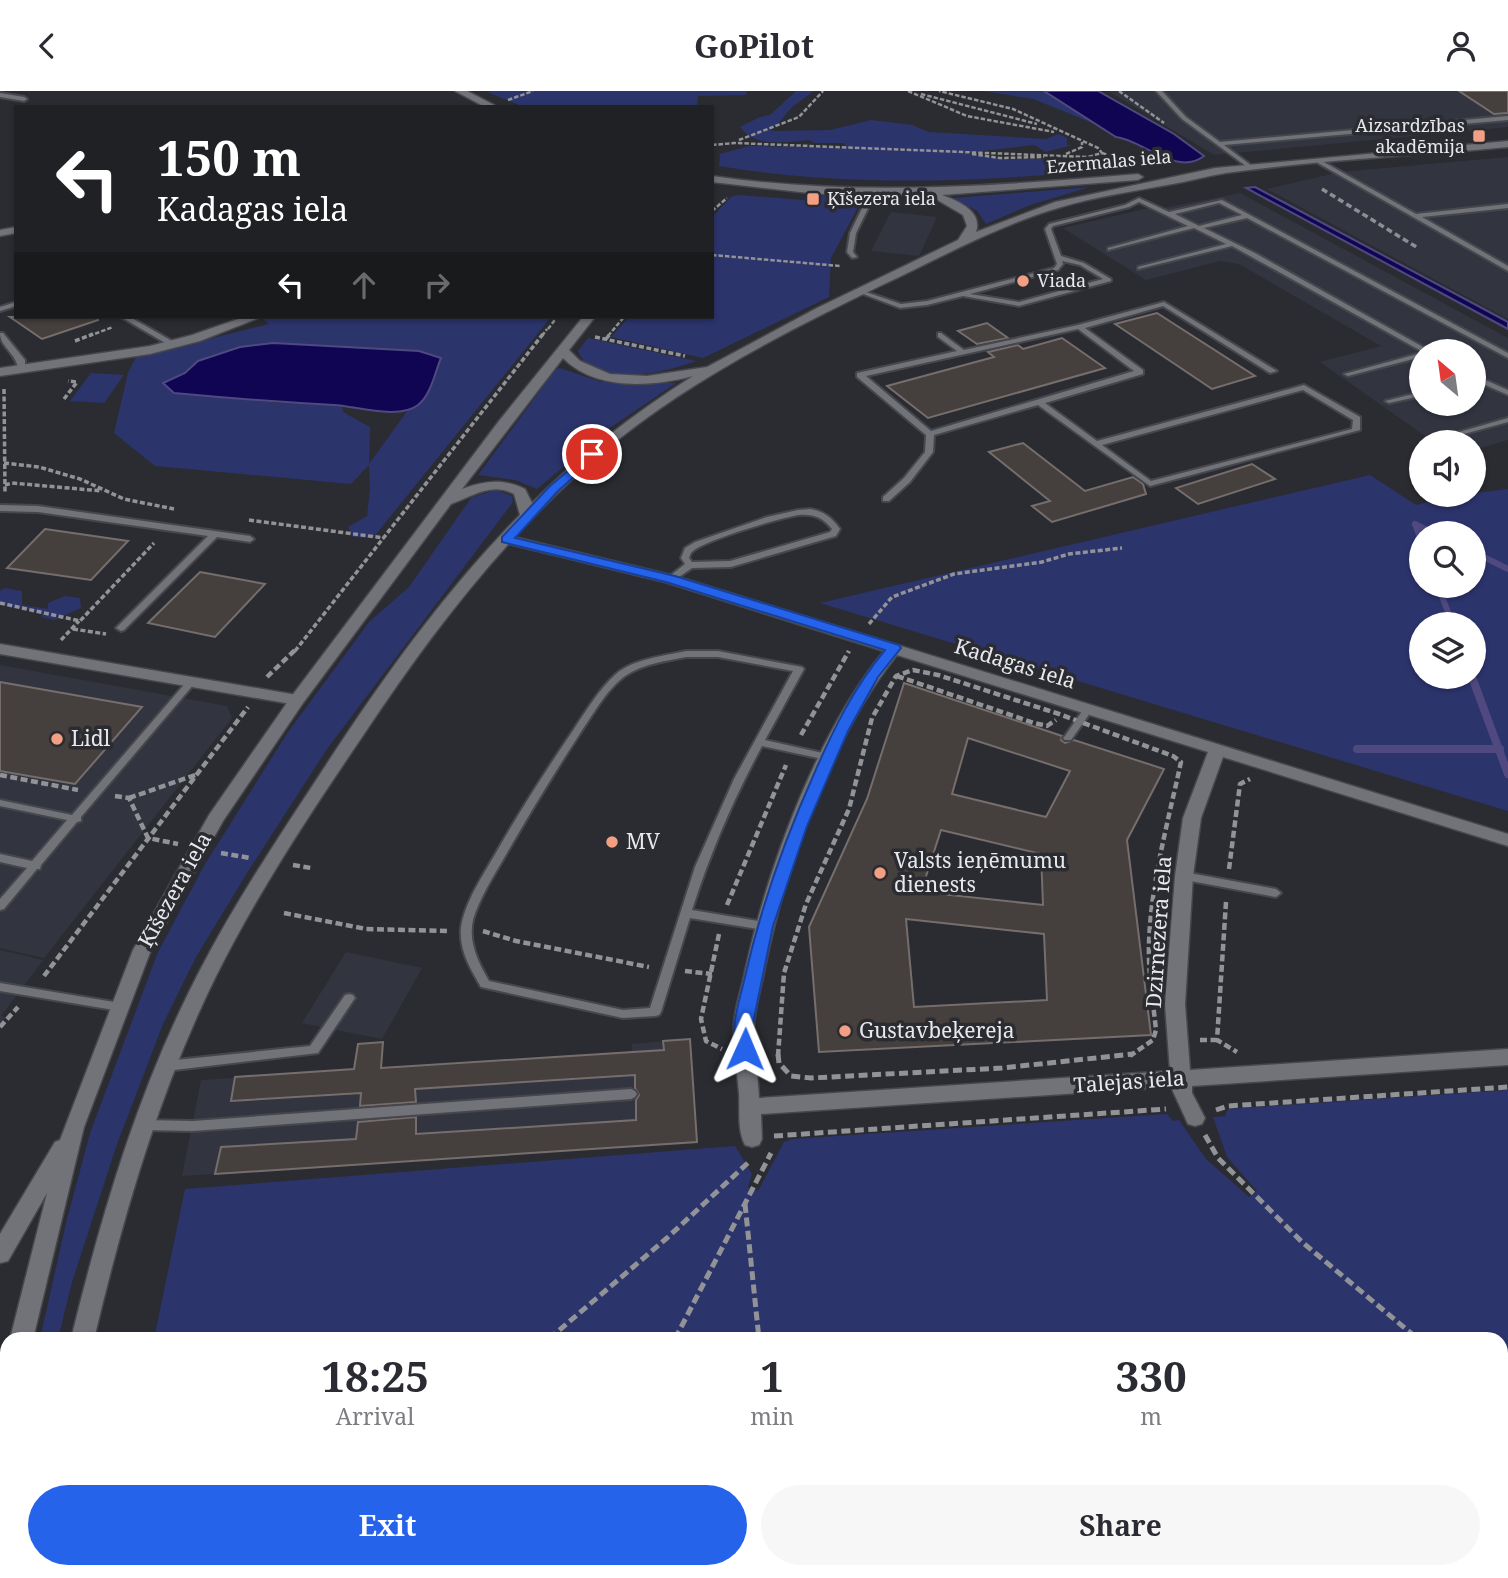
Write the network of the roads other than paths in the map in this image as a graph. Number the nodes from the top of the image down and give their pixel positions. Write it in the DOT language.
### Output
graph roads {
  1 [pos="460,91"];
  2 [pos="1158,91"];
  3 [pos="0,95"];
  4 [pos="24,99"];
  5 [pos="498,104"];
  6 [pos="1508,118"];
  7 [pos="1219,143"];
  8 [pos="1508,144"];
  9 [pos="1320,162"];
  10 [pos="1250,167"];
  11 [pos="1224,170"];
  12 [pos="714,179"];
  13 [pos="726,181"];
  14 [pos="873,192"];
  15 [pos="928,193"];
  16 [pos="714,194"];
  17 [pos="1508,206"];
  18 [pos="1169,214"];
  19 [pos="1247,216"];
  20 [pos="1413,216"];
  21 [pos="1196,227"];
  22 [pos="1233,244"];
  23 [pos="959,245"];
  24 [pos="1110,249"];
  25 [pos="854,257"];
  26 [pos="1059,258"];
  27 [pos="1140,268"];
  28 [pos="1508,269"];
  29 [pos="861,292"];
  30 [pos="960,294"];
  31 [pos="130,319"];
  32 [pos="248,319"];
  33 [pos="587,319"];
  34 [pos="1079,327"];
  35 [pos="0,335"];
  36 [pos="941,335"];
  37 [pos="1409,341"];
  38 [pos="175,345"];
  39 [pos="562,350"];
  40 [pos="963,352"];
  41 [pos="1508,356"];
  42 [pos="1409,358"];
  43 [pos="718,366"];
  44 [pos="22,369"];
  45 [pos="3,371"];
  46 [pos="1273,371"];
  47 [pos="1348,374"];
  48 [pos="1486,384"];
  49 [pos="1508,393"];
  50 [pos="1409,397"];
  51 [pos="1389,401"];
  52 [pos="1039,402"];
  53 [pos="1508,420"];
  54 [pos="1469,430"];
  55 [pos="930,434"];
  56 [pos="1095,443"];
  57 [pos="886,499"];
  58 [pos="449,500"];
  59 [pos="2,508"];
  60 [pos="527,516"];
  61 [pos="215,534"];
  62 [pos="250,539"];
  63 [pos="506,539"];
  64 [pos="690,565"];
  65 [pos="670,579"];
  66 [pos="121,628"];
  67 [pos="894,648"];
  68 [pos="0,649"];
  69 [pos="191,682"];
  70 [pos="296,700"];
  71 [pos="1088,709"];
  72 [pos="1068,738"];
  73 [pos="759,742"];
  74 [pos="1218,749"];
  75 [pos="827,757"];
  76 [pos="0,803"];
  77 [pos="77,819"];
  78 [pos="1508,840"];
  79 [pos="0,858"];
  80 [pos="36,866"];
  81 [pos="1184,876"];
  82 [pos="1276,893"];
  83 [pos="0,906"];
  84 [pos="685,912"];
  85 [pos="764,926"];
  86 [pos="2,990"];
  87 [pos="349,998"];
  88 [pos="120,1007"];
  89 [pos="1508,1057"];
  90 [pos="166,1066"];
  91 [pos="1179,1078"];
  92 [pos="631,1094"];
  93 [pos="750,1107"];
  94 [pos="1195,1118"];
  95 [pos="142,1125"];
  96 [pos="74,1127"];
  97 [pos="759,1146"];
  98 [pos="0,1254"];
  99 [pos="23,1332"];
  100 [pos="84,1332"];
  1 -- 5 [label="street"];
  2 -- 7 [label="lane"];
  3 -- 4 [label="lane"];
  6 -- 7 [label="lane"];
  7 -- 10 [label="lane"];
  8 -- 9 [label="street, Ezermalas iela"];
  9 -- 10 [label="street, Ezermalas iela"];
  9 -- 20 [label="lane"];
  10 -- 11 [label="street, Ezermalas iela"];
  11 -- 15 [label="street, Ezermalas iela"];
  11 -- 23 [label="street"];
  12 -- 13 [label="street, Ezermalas iela"];
  13 -- 14 [label="street, Ezermalas iela"];
  13 -- 16 [label="street"];
  14 -- 15 [label="street, Ezermalas iela"];
  14 -- 25 [label="lane"];
  15 -- 23 [label="street"];
  17 -- 20 [label="lane"];
  18 -- 19 [label="lane"];
  18 -- 21 [label="lane"];
  18 -- 26 [label="lane"];
  19 -- 21 [label="lane"];
  19 -- 41 [label="lane"];
  20 -- 28 [label="lane"];
  21 -- 22 [label="lane"];
  21 -- 24 [label="lane"];
  22 -- 27 [label="lane"];
  22 -- 37 [label="lane"];
  23 -- 29 [label="street"];
  26 -- 30 [label="lane"];
  26 -- 30 [label="lane"];
  29 -- 30 [label="lane"];
  29 -- 43 [label="street"];
  31 -- 38 [label="lane"];
  32 -- 38 [label="street"];
  33 -- 39 [label="street, Ķīšezera iela"];
  34 -- 40 [label="lane"];
  34 -- 46 [label="lane"];
  34 -- 52 [label="lane"];
  35 -- 44 [label="lane"];
  36 -- 40 [label="lane"];
  38 -- 44 [label="street"];
  39 -- 43 [label="street"];
  39 -- 58 [label="street, Ķīšezera iela"];
  40 -- 55 [label="lane"];
  42 -- 47 [label="lane"];
  43 -- 60 [label="street"];
  44 -- 45 [label="street"];
  48 -- 49 [label="lane"];
  50 -- 51 [label="lane"];
  52 -- 55 [label="lane"];
  52 -- 56 [label="lane"];
  53 -- 54 [label="lane"];
  55 -- 57 [label="lane"];
  56 -- 56 [label="lane"];
  58 -- 60 [label="street"];
  58 -- 70 [label="street, Ķīšezera iela"];
  59 -- 61 [label="lane"];
  60 -- 63 [label="street"];
  61 -- 62 [label="lane"];
  61 -- 66 [label="lane"];
  63 -- 65 [label="street, Kadagas iela"];
  63 -- 90 [label="street"];
  64 -- 64 [label="lane"];
  64 -- 65 [label="lane"];
  65 -- 67 [label="street, Kadagas iela"];
  67 -- 71 [label="street, Kadagas iela"];
  67 -- 75 [label="street"];
  68 -- 69 [label="street"];
  69 -- 70 [label="street"];
  69 -- 77 [label="lane"];
  70 -- 88 [label="street, Ķīšezera iela"];
  71 -- 72 [label="lane"];
  71 -- 74 [label="street, Kadagas iela"];
  73 -- 75 [label="lane"];
  73 -- 84 [label="lane"];
  73 -- 84 [label="lane"];
  74 -- 78 [label="street, Kadagas iela"];
  74 -- 81 [label="street, Dzirnezera iela"];
  75 -- 85 [label="street"];
  76 -- 77 [label="lane"];
  77 -- 80 [label="lane"];
  79 -- 80 [label="lane"];
  80 -- 83 [label="lane"];
  81 -- 82 [label="lane"];
  81 -- 91 [label="street, Dzirnezera iela"];
  84 -- 85 [label="lane"];
  85 -- 93 [label="street"];
  86 -- 88 [label="lane"];
  87 -- 90 [label="lane"];
  88 -- 96 [label="street, Ķīšezera iela"];
  89 -- 91 [label="street, Talejas iela"];
  90 -- 95 [label="street"];
  91 -- 93 [label="street, Talejas iela"];
  91 -- 94 [label="street, Dzirnezera iela"];
  92 -- 95 [label="lane"];
  93 -- 97 [label="street"];
  95 -- 100 [label="street"];
  96 -- 98 [label="street"];
  96 -- 99 [label="street, Ķīšezera iela"];
}
